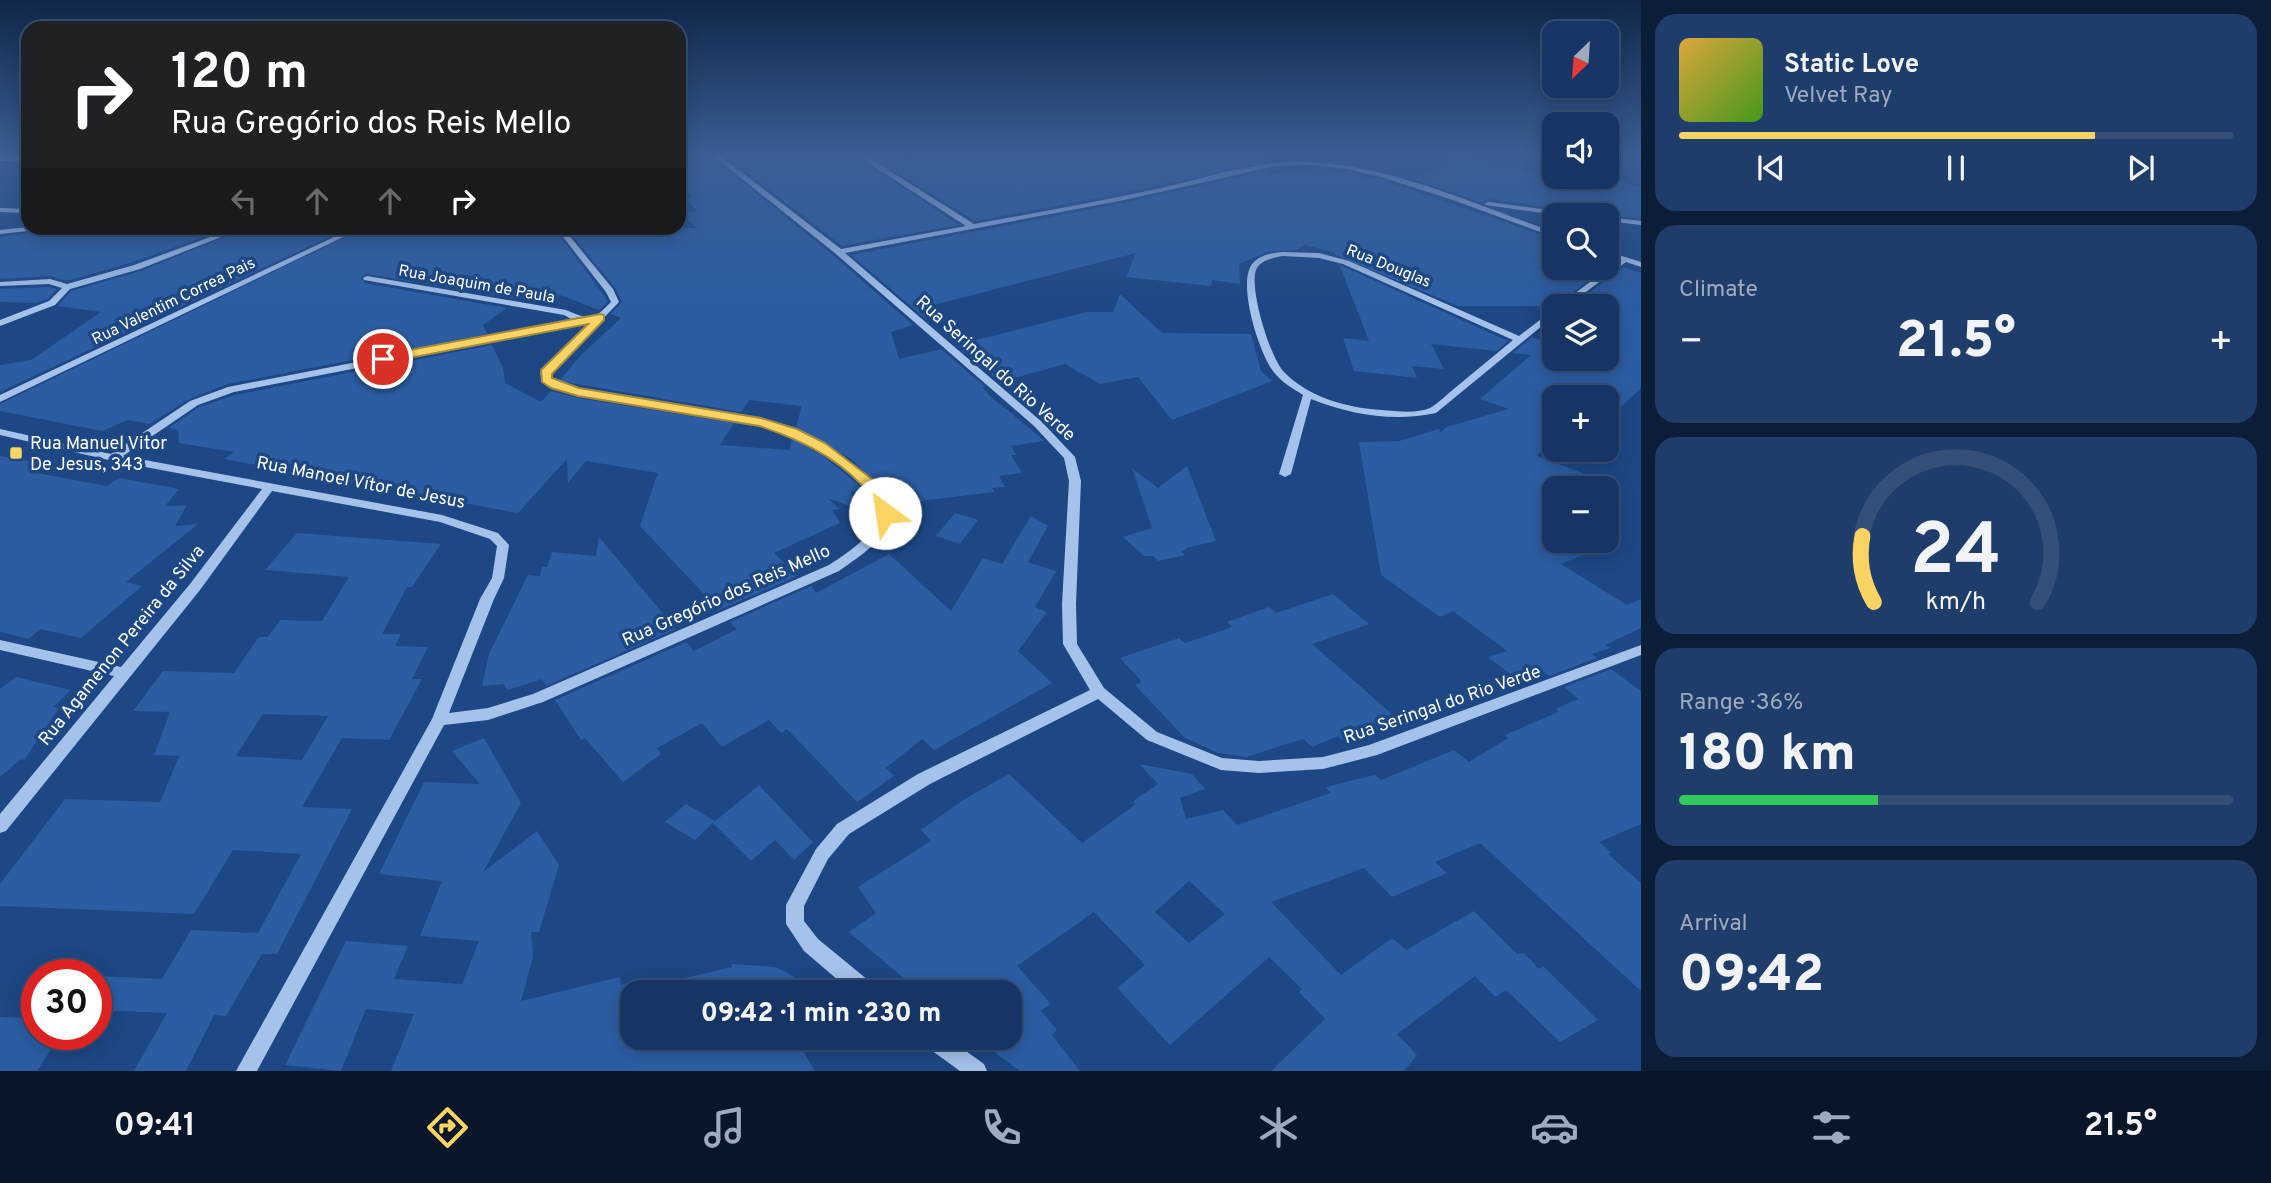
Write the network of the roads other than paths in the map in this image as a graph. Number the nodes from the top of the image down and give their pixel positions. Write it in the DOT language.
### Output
graph roads {
  1 [pos="778,204"];
  2 [pos="937,204"];
  3 [pos="1083,204"];
  4 [pos="1475,204"];
  5 [pos="1489,204"];
  6 [pos="0,210"];
  7 [pos="21,211"];
  8 [pos="1542,211"];
  9 [pos="1619,220"];
  10 [pos="1641,223"];
  11 [pos="972,227"];
  12 [pos="21,230"];
  13 [pos="1542,230"];
  14 [pos="0,232"];
  15 [pos="222,235"];
  16 [pos="343,235"];
  17 [pos="566,235"];
  18 [pos="839,252"];
  19 [pos="1619,257"];
  20 [pos="1625,259"];
  21 [pos="1641,265"];
  22 [pos="367,278"];
  23 [pos="0,284"];
  24 [pos="67,286"];
  25 [pos="1578,294"];
  26 [pos="600,318"];
  27 [pos="581,321"];
  28 [pos="1542,321"];
  29 [pos="0,323"];
  30 [pos="1518,339"];
  31 [pos="1308,393"];
  32 [pos="0,398"];
  33 [pos="0,432"];
  34 [pos="113,458"];
  35 [pos="1285,474"];
  36 [pos="270,486"];
  37 [pos="0,645"];
  38 [pos="1641,650"];
  39 [pos="122,673"];
  40 [pos="1099,692"];
  41 [pos="439,720"];
  42 [pos="0,826"];
  43 [pos="852,980"];
  44 [pos="947,1050"];
  45 [pos="246,1071"];
  46 [pos="977,1071"];
  1 -- 18 [label="street, Rua Seringal do Rio Verde"];
  2 -- 11 [label="street"];
  3 -- 11 [label="street"];
  4 -- 13 [label="street"];
  5 -- 8 [label="street"];
  6 -- 7 [label="street"];
  9 -- 10 [label="street"];
  11 -- 18 [label="street"];
  12 -- 14 [label="street"];
  15 -- 24 [label="street"];
  16 -- 32 [label="street, Rua Valentim Correa Pais"];
  17 -- 26 [label="street"];
  18 -- 40 [label="street, Rua Seringal do Rio Verde"];
  19 -- 20 [label="street"];
  20 -- 21 [label="street"];
  20 -- 25 [label="street"];
  22 -- 27 [label="street, Rua Joaquim de Paula"];
  23 -- 24 [label="street"];
  24 -- 29 [label="street"];
  26 -- 27 [label="street"];
  26 -- 41 [label="street, Rua Gregório dos Reis Mello"];
  27 -- 34 [label="street"];
  28 -- 30 [label="street, Rua Douglas"];
  30 -- 31 [label="street, Rua Douglas"];
  30 -- 31 [label="street, Rua Douglas"];
  31 -- 35 [label="street"];
  33 -- 34 [label="street, Rua Manoel Vítor de Jesus"];
  34 -- 36 [label="street, Rua Manoel Vítor de Jesus"];
  36 -- 39 [label="street, Rua Agamenon Pereira da Silva"];
  36 -- 41 [label="street, Rua Manoel Vítor de Jesus"];
  37 -- 39 [label="street"];
  38 -- 40 [label="street, Rua Seringal do Rio Verde"];
  39 -- 42 [label="street, Rua Agamenon Pereira da Silva"];
  40 -- 43 [label="street"];
  41 -- 45 [label="street, Rua Manoel Vítor de Jesus"];
  44 -- 46 [label="street"];
}
